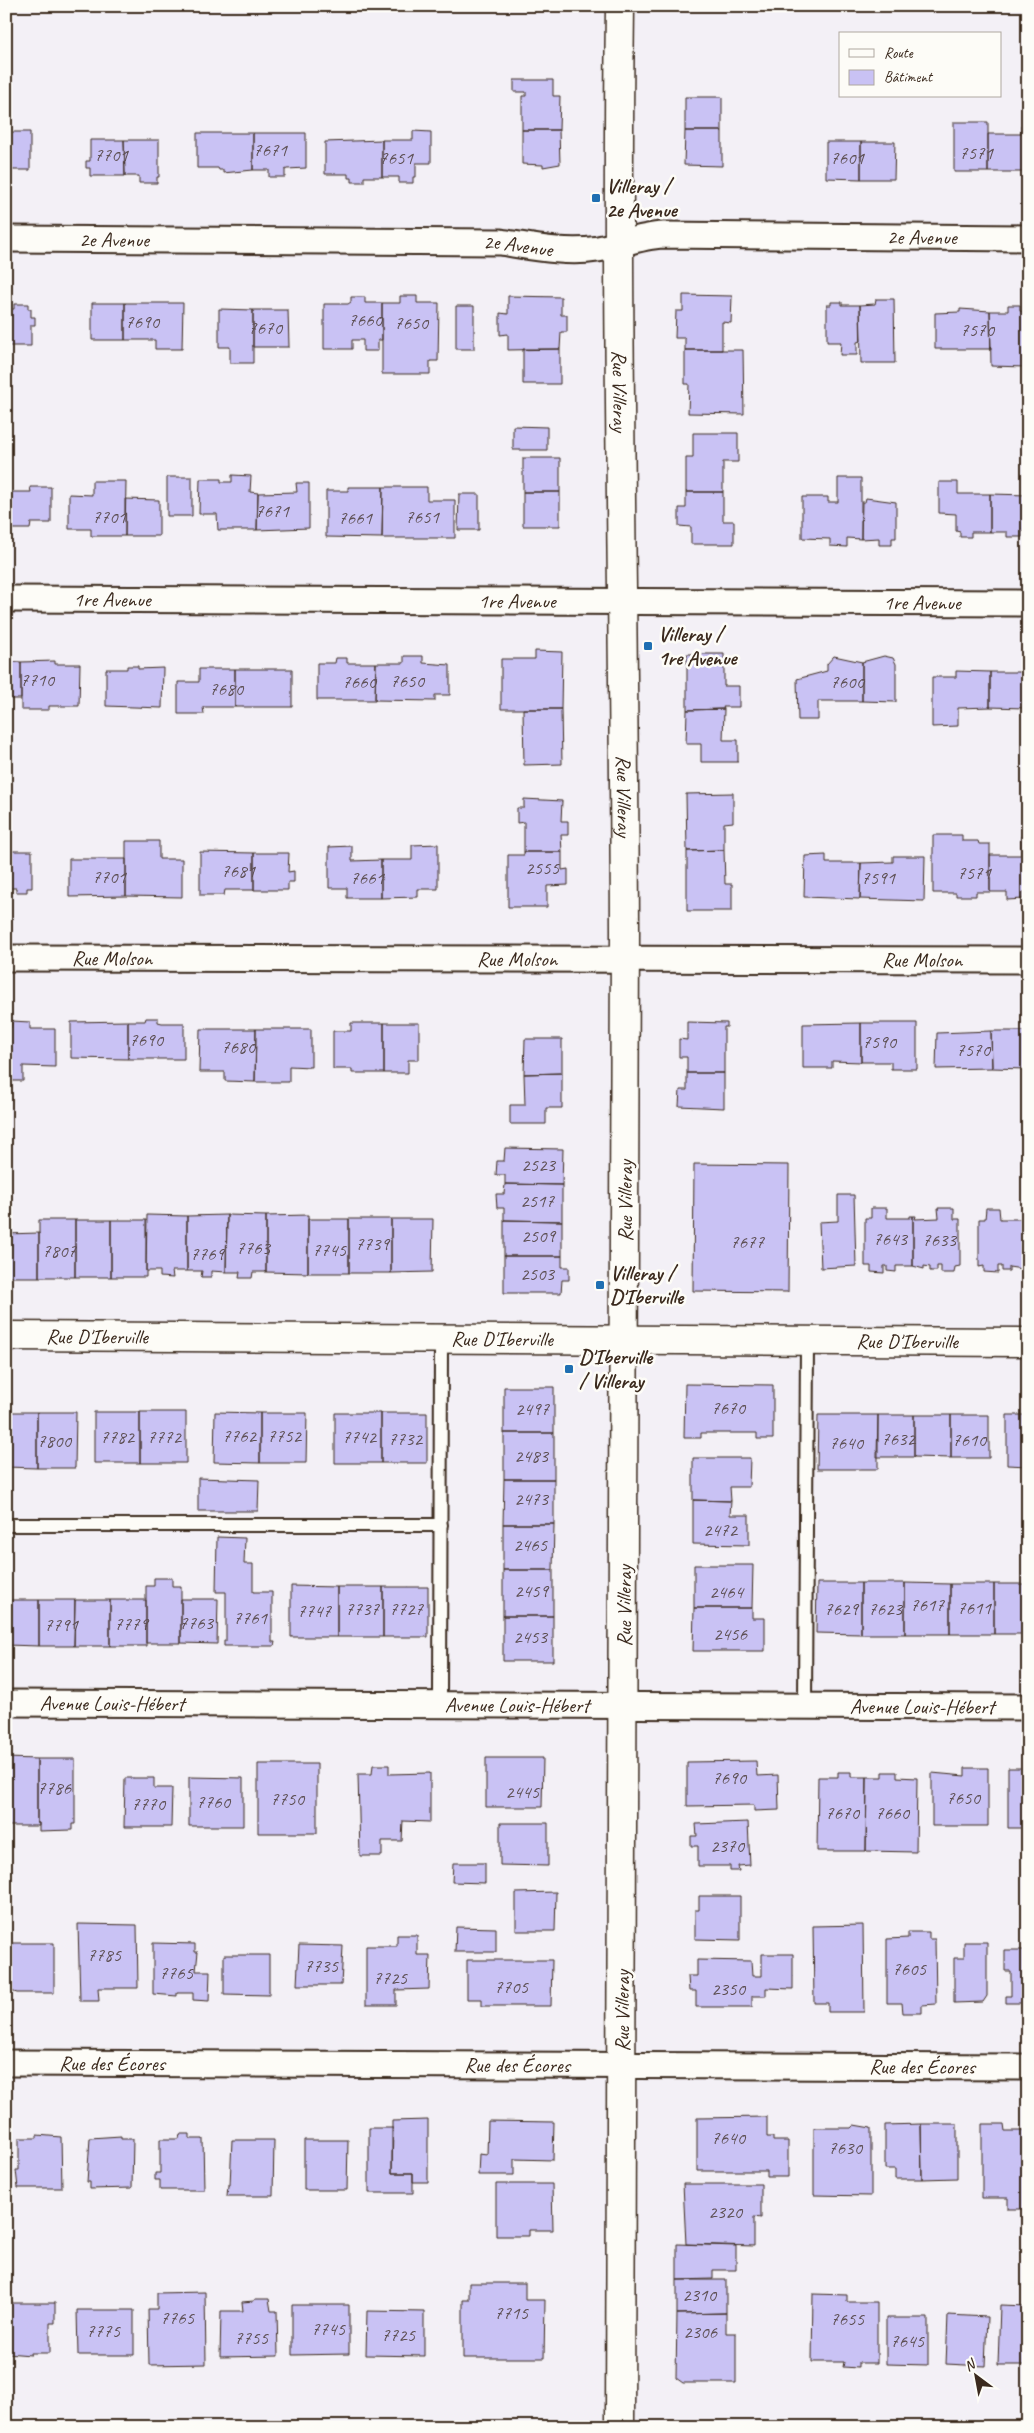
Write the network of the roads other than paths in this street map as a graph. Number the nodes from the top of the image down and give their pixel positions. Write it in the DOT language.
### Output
graph roads {
  1 [pos="620,6"];
  2 [pos="1028,238"];
  3 [pos="6,239"];
  4 [pos="618,245"];
  5 [pos="6,599"];
  6 [pos="622,602"];
  7 [pos="1028,603"];
  8 [pos="6,958"];
  9 [pos="624,958"];
  10 [pos="1028,960"];
  11 [pos="6,1336"];
  12 [pos="441,1340"];
  13 [pos="625,1340"];
  14 [pos="807,1341"];
  15 [pos="1028,1342"];
  16 [pos="6,1524"];
  17 [pos="441,1525"];
  18 [pos="6,1703"];
  19 [pos="440,1704"];
  20 [pos="624,1705"];
  21 [pos="805,1705"];
  22 [pos="1028,1707"];
  23 [pos="6,2063"];
  24 [pos="622,2065"];
  25 [pos="1028,2067"];
  26 [pos="620,2427"];
  1 -- 4 [label="street, Rue Villeray"];
  2 -- 4 [label="street, 2e Avenue"];
  3 -- 4 [label="street, 2e Avenue"];
  4 -- 6 [label="street, Rue Villeray"];
  5 -- 6 [label="street, 1re Avenue"];
  6 -- 7 [label="street, 1re Avenue"];
  6 -- 9 [label="street, Rue Villeray"];
  8 -- 9 [label="street, Rue Molson"];
  9 -- 10 [label="street, Rue Molson"];
  9 -- 13 [label="street, Rue Villeray"];
  11 -- 12 [label="street, Rue D'Iberville"];
  12 -- 13 [label="street, Rue D'Iberville"];
  12 -- 17 [label="lane"];
  13 -- 14 [label="street, Rue D'Iberville"];
  13 -- 20 [label="street, Rue Villeray"];
  14 -- 15 [label="street, Rue D'Iberville"];
  14 -- 21 [label="lane"];
  16 -- 17 [label="lane"];
  17 -- 19 [label="lane"];
  18 -- 19 [label="street, Avenue Louis-Hébert"];
  19 -- 20 [label="street, Avenue Louis-Hébert"];
  20 -- 21 [label="street, Avenue Louis-Hébert"];
  20 -- 24 [label="street, Rue Villeray"];
  21 -- 22 [label="street, Avenue Louis-Hébert"];
  23 -- 24 [label="street, Rue des Écores"];
  24 -- 25 [label="street, Rue des Écores"];
  24 -- 26 [label="street, Rue Villeray"];
}
